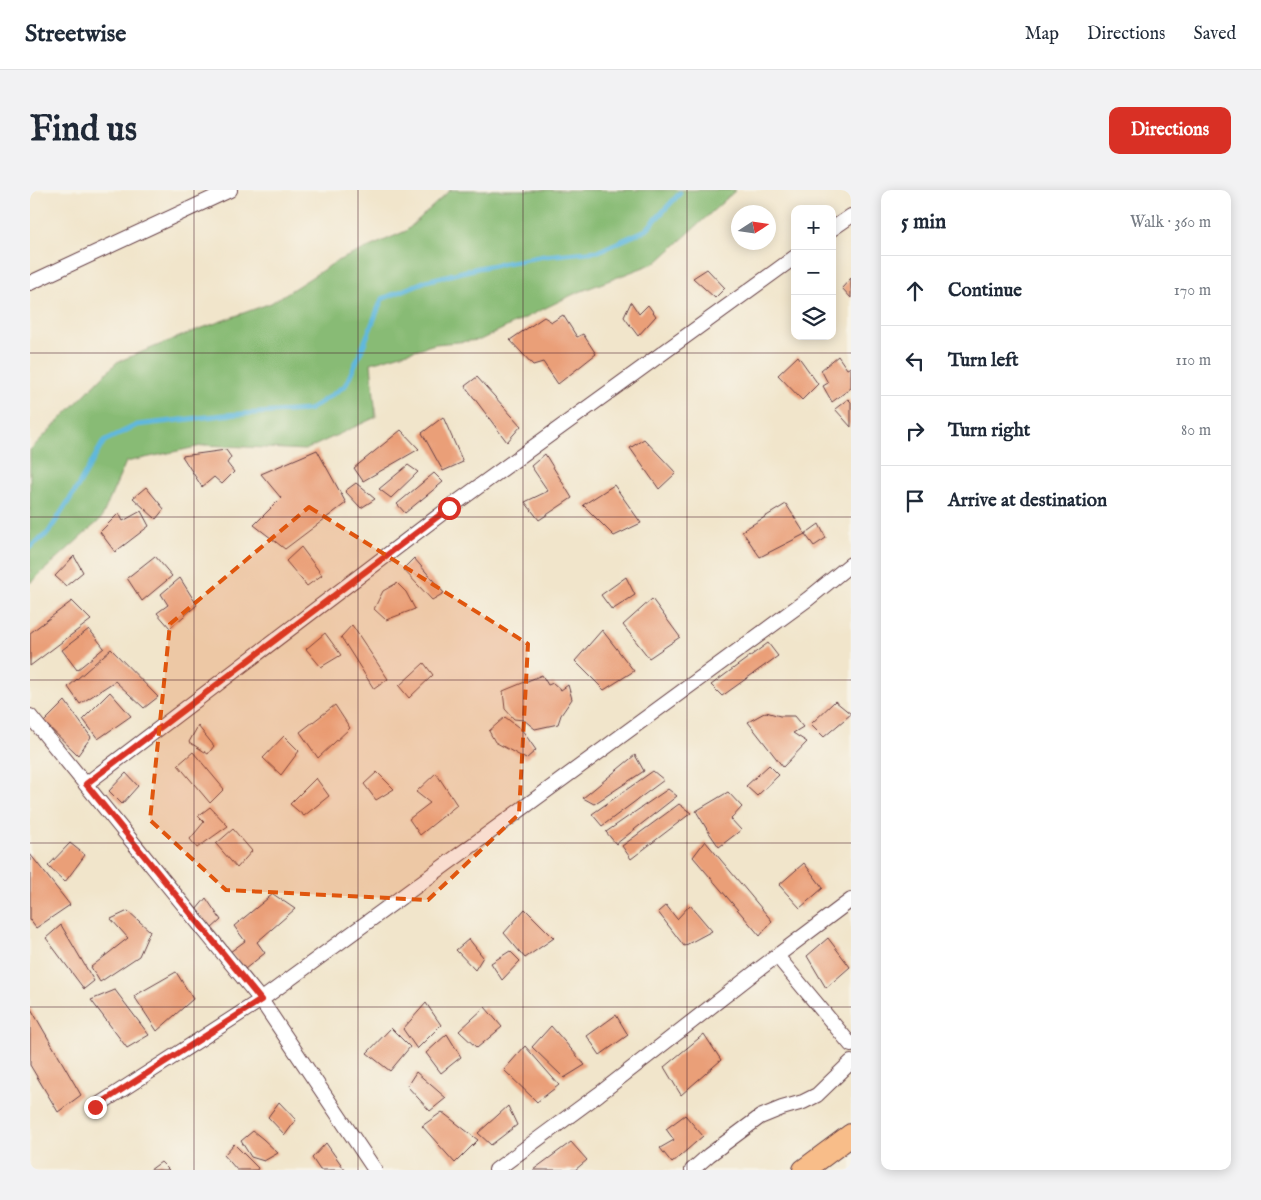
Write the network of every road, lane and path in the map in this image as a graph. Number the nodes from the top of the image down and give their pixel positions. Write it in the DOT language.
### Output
graph roads {
  1 [pos="230,190"];
  2 [pos="851,216"];
  3 [pos="836,226"];
  4 [pos="791,260"];
  5 [pos="30,283"];
  6 [pos="851,564"];
  7 [pos="30,716"];
  8 [pos="86,784"];
  9 [pos="851,900"];
  10 [pos="777,956"];
  11 [pos="261,1000"];
  12 [pos="851,1045"];
  13 [pos="851,1062"];
  14 [pos="95,1107"];
  15 [pos="851,1135"];
  16 [pos="375,1170"];
  17 [pos="496,1170"];
  18 [pos="692,1170"];
  19 [pos="804,1170"];
  1 -- 5 [label="street"];
  2 -- 3 [label="street"];
  4 -- 8 [label="street"];
  6 -- 11 [label="street"];
  7 -- 8 [label="street"];
  8 -- 11 [label="street"];
  9 -- 10 [label="street"];
  10 -- 12 [label="street"];
  10 -- 17 [label="street"];
  11 -- 14 [label="street"];
  11 -- 16 [label="street"];
  13 -- 18 [label="street"];
  15 -- 19 [label="main road"];
}
